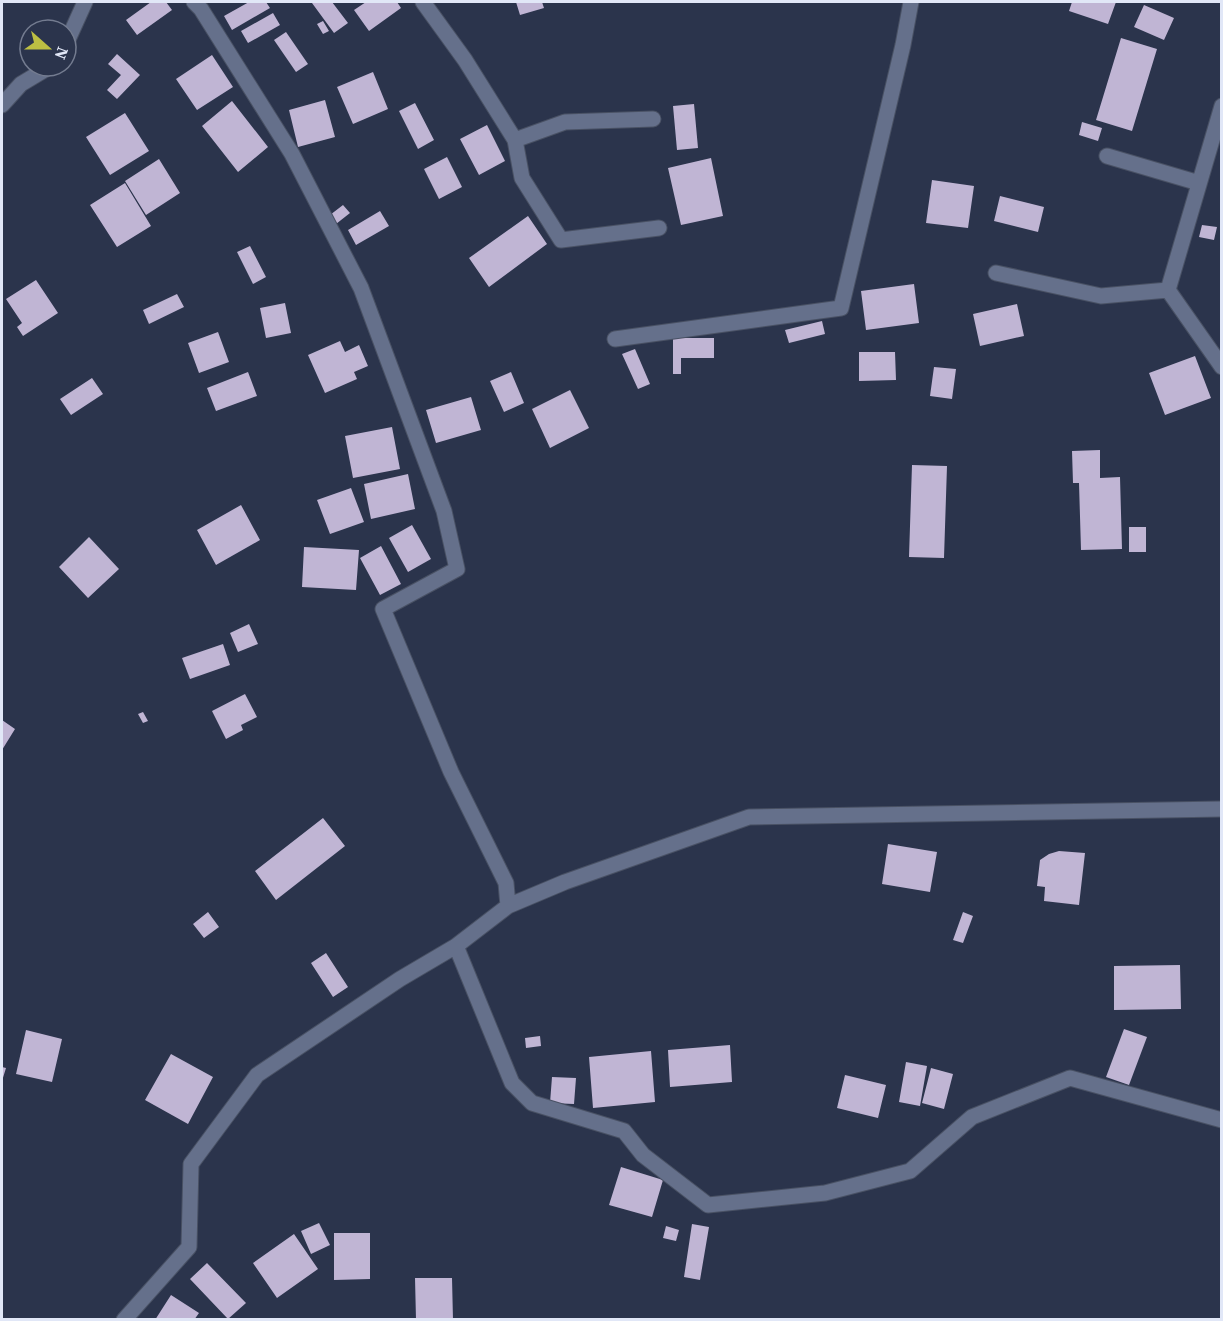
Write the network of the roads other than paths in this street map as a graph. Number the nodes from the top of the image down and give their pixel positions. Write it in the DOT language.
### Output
graph roads {
  1 [pos="85,2"];
  2 [pos="194,2"];
  3 [pos="423,2"];
  4 [pos="911,2"];
  5 [pos="78,18"];
  6 [pos="31,78"];
  7 [pos="2,105"];
  8 [pos="1221,106"];
  9 [pos="653,119"];
  10 [pos="515,140"];
  11 [pos="1107,156"];
  12 [pos="1199,183"];
  13 [pos="659,228"];
  14 [pos="996,273"];
  15 [pos="1168,290"];
  16 [pos="615,339"];
  17 [pos="1221,367"];
  18 [pos="1221,809"];
  19 [pos="508,906"];
  20 [pos="456,946"];
  21 [pos="1221,1120"];
  22 [pos="124,1320"];
  1 -- 5 [label="street"];
  2 -- 19 [label="street"];
  3 -- 10 [label="street"];
  4 -- 16 [label="street"];
  6 -- 7 [label="street"];
  8 -- 12 [label="street"];
  9 -- 10 [label="street"];
  10 -- 13 [label="street"];
  11 -- 12 [label="street"];
  12 -- 15 [label="street"];
  14 -- 15 [label="street"];
  15 -- 17 [label="street"];
  18 -- 19 [label="street"];
  19 -- 20 [label="street"];
  20 -- 21 [label="street"];
  20 -- 22 [label="street"];
}
